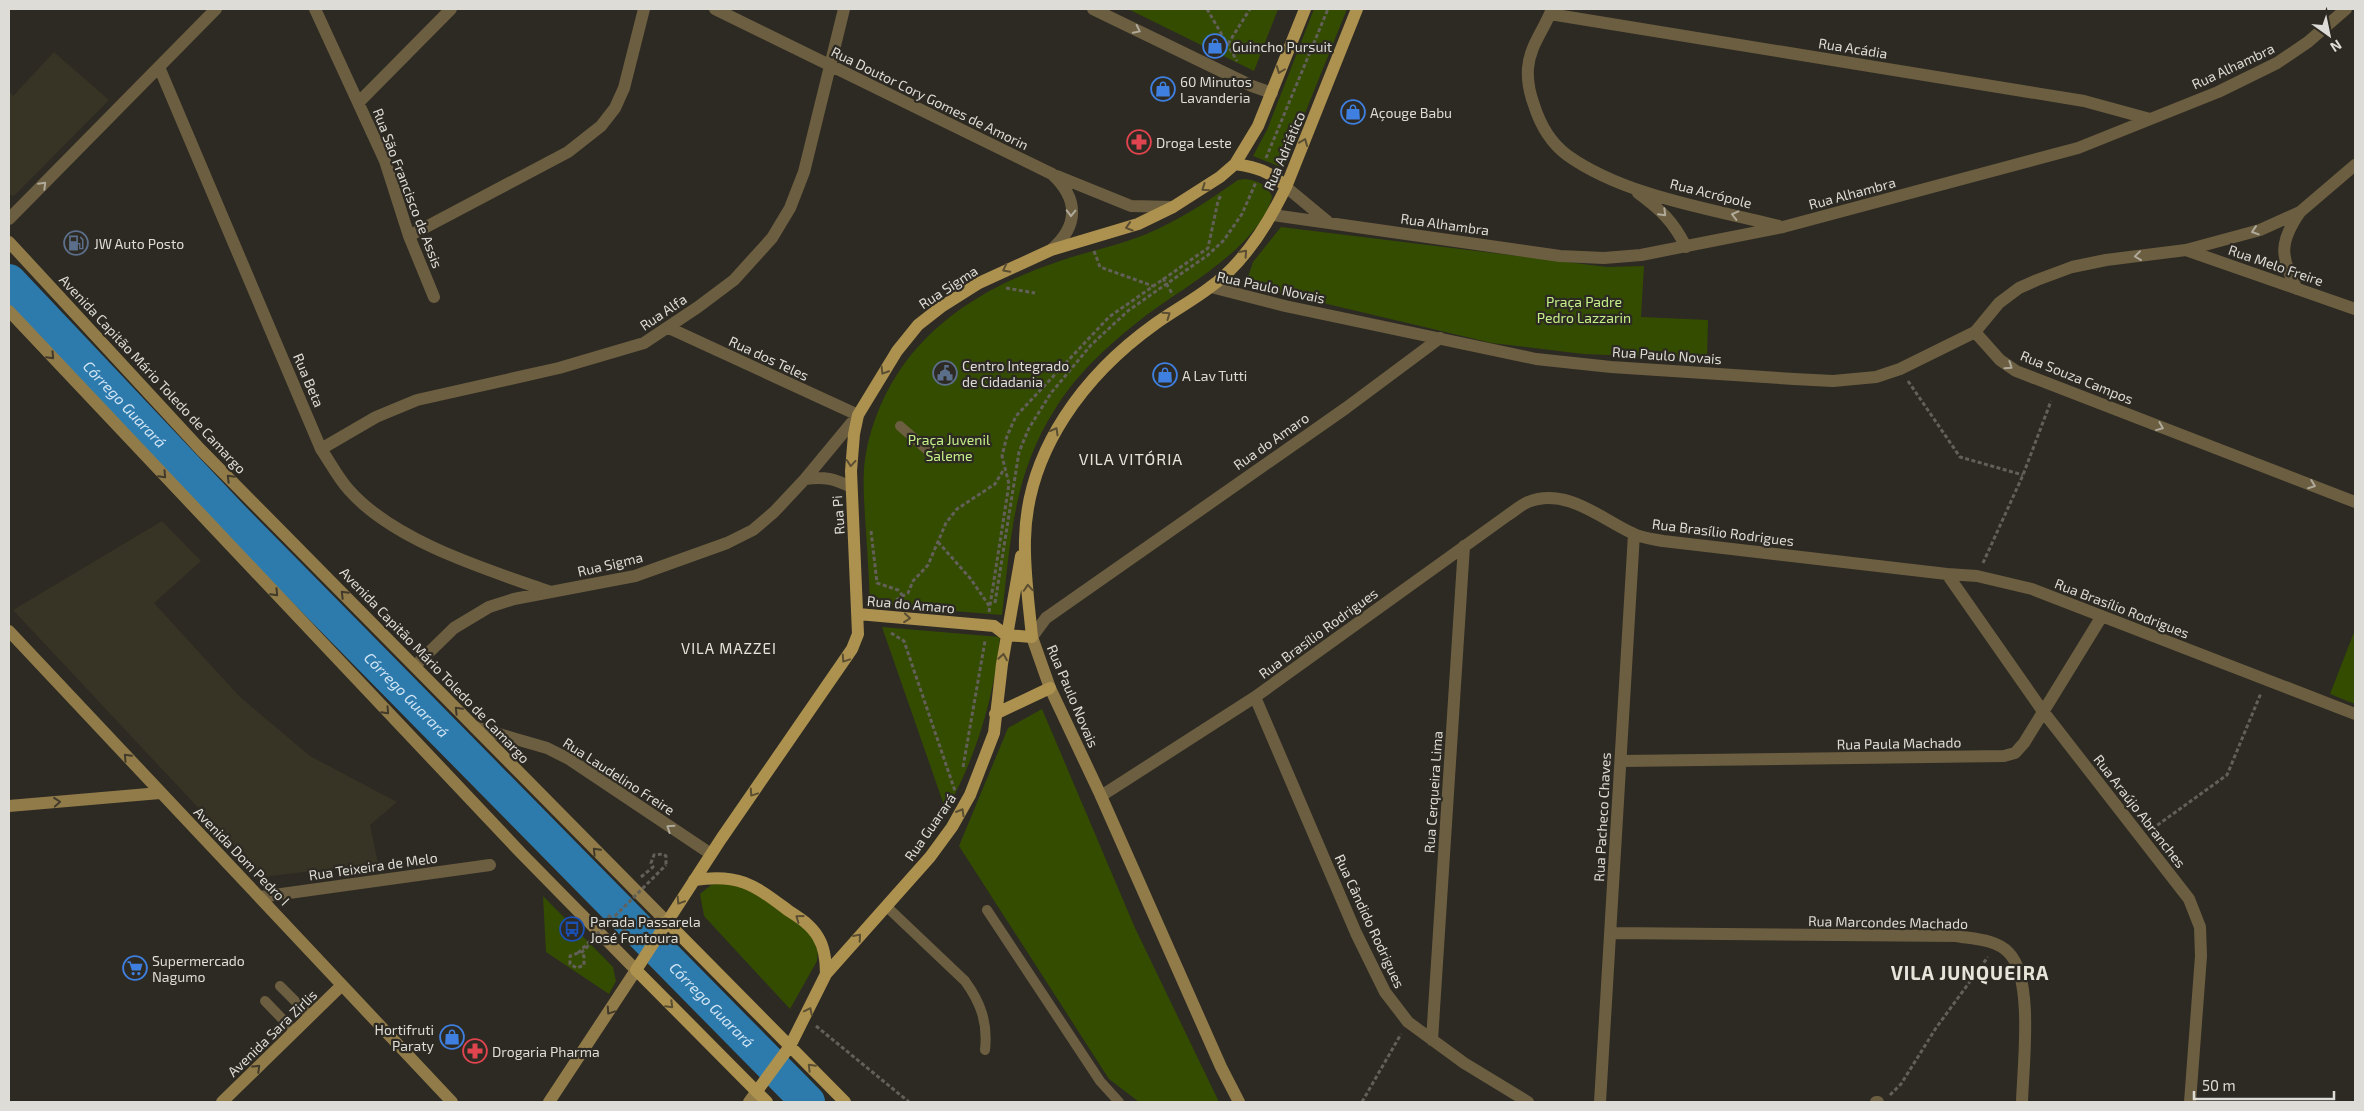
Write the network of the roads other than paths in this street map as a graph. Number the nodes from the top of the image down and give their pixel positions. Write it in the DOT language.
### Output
graph roads {
  1 [pos="216,9"];
  2 [pos="315,9"];
  3 [pos="451,9"];
  4 [pos="644,9"];
  5 [pos="715,9"];
  6 [pos="844,9"];
  7 [pos="1093,9"];
  8 [pos="1304,9"];
  9 [pos="1358,9"];
  10 [pos="2346,9"];
  11 [pos="1551,12"];
  12 [pos="828,66"];
  13 [pos="159,68"];
  14 [pos="1272,93"];
  15 [pos="359,102"];
  16 [pos="2150,119"];
  17 [pos="1235,164"];
  18 [pos="2355,165"];
  19 [pos="1052,174"];
  20 [pos="1286,187"];
  21 [pos="1632,188"];
  22 [pos="1173,207"];
  23 [pos="2300,212"];
  24 [pos="1272,214"];
  25 [pos="9,219"];
  26 [pos="1329,222"];
  27 [pos="1783,227"];
  28 [pos="409,236"];
  29 [pos="9,242"];
  30 [pos="1686,247"];
  31 [pos="1051,250"];
  32 [pos="2186,250"];
  33 [pos="1211,287"];
  34 [pos="2297,289"];
  35 [pos="434,297"];
  36 [pos="2355,309"];
  37 [pos="9,311"];
  38 [pos="669,328"];
  39 [pos="1975,332"];
  40 [pos="1440,338"];
  41 [pos="858,415"];
  42 [pos="900,426"];
  43 [pos="321,449"];
  44 [pos="934,455"];
  45 [pos="805,479"];
  46 [pos="851,487"];
  47 [pos="2355,502"];
  48 [pos="1025,534"];
  49 [pos="1634,534"];
  50 [pos="1464,546"];
  51 [pos="1947,574"];
  52 [pos="551,592"];
  53 [pos="858,614"];
  54 [pos="2102,616"];
  55 [pos="9,631"];
  56 [pos="1006,635"];
  57 [pos="1032,637"];
  58 [pos="416,666"];
  59 [pos="1050,688"];
  60 [pos="1255,697"];
  61 [pos="2042,710"];
  62 [pos="994,714"];
  63 [pos="2355,714"];
  64 [pos="475,728"];
  65 [pos="1621,761"];
  66 [pos="160,793"];
  67 [pos="1101,796"];
  68 [pos="9,806"];
  69 [pos="711,854"];
  70 [pos="490,865"];
  71 [pos="694,880"];
  72 [pos="260,897"];
  73 [pos="886,906"];
  74 [pos="987,910"];
  75 [pos="667,922"];
  76 [pos="1610,934"];
  77 [pos="636,970"];
  78 [pos="826,974"];
  79 [pos="342,985"];
  80 [pos="280,986"];
  81 [pos="265,1001"];
  82 [pos="310,1016"];
  83 [pos="294,1031"];
  84 [pos="1432,1040"];
  85 [pos="790,1046"];
  86 [pos="986,1050"];
  87 [pos="757,1091"];
  88 [pos="222,1102"];
  89 [pos="452,1102"];
  90 [pos="549,1102"];
  91 [pos="749,1102"];
  92 [pos="767,1102"];
  93 [pos="845,1102"];
  94 [pos="1119,1102"];
  95 [pos="1239,1102"];
  96 [pos="1528,1102"];
  97 [pos="1600,1102"];
  98 [pos="2022,1102"];
  99 [pos="2190,1102"];
  1 -- 13 [label="street"];
  2 -- 15 [label="street, Rua São Francisco de Assis"];
  3 -- 15 [label="street"];
  4 -- 28 [label="street"];
  5 -- 12 [label="street, Rua Doutor Cory Gomes de Amorin"];
  6 -- 12 [label="street, Rua Alfa"];
  7 -- 14 [label="street, one-way"];
  8 -- 14 [label="main road, one-way"];
  20 -- 9 [label="main road, Rua Adriático, one-way"];
  10 -- 16 [label="street, Rua Alhambra"];
  11 -- 16 [label="street, Rua Acádia"];
  11 -- 21 [label="street, Rua Acrópole"];
  12 -- 19 [label="street, Rua Doutor Cory Gomes de Amorin"];
  12 -- 38 [label="street, Rua Alfa"];
  25 -- 13 [label="street, one-way"];
  13 -- 43 [label="street, Rua Beta"];
  14 -- 17 [label="main road"];
  15 -- 28 [label="street, Rua São Francisco de Assis"];
  16 -- 27 [label="street, Rua Alhambra"];
  17 -- 20 [label="main road"];
  17 -- 22 [label="main road, one-way"];
  18 -- 23 [label="street"];
  19 -- 22 [label="street"];
  19 -- 31 [label="street, Rua Doutor Cory Gomes de Amorin, one-way"];
  20 -- 24 [label="main road, Rua Adriático"];
  20 -- 26 [label="street, Rua Alhambra"];
  27 -- 21 [label="street, Rua Acrópole, one-way"];
  21 -- 30 [label="street, Rua Acrópole, one-way"];
  22 -- 31 [label="main road, Rua Sigma, one-way"];
  23 -- 32 [label="street, one-way"];
  23 -- 34 [label="street"];
  24 -- 26 [label="street, Rua Alhambra"];
  33 -- 24 [label="main road, Rua Adriático, one-way"];
  26 -- 30 [label="street, Rua Alhambra"];
  27 -- 30 [label="street, Rua Alhambra"];
  28 -- 35 [label="street, Rua São Francisco de Assis"];
  58 -- 29 [label="main road, Avenida Capitão Mário Toledo de Camargo, one-way"];
  31 -- 41 [label="main road, Rua Sigma, one-way"];
  32 -- 34 [label="street, Rua Melo Freire"];
  32 -- 39 [label="street, one-way"];
  33 -- 40 [label="street, Rua Paulo Novais"];
  48 -- 33 [label="main road, Rua Paulo Novais, one-way"];
  34 -- 36 [label="street, Rua Melo Freire"];
  37 -- 77 [label="main road, one-way"];
  38 -- 41 [label="street, Rua dos Teles"];
  38 -- 43 [label="street, Rua Alfa"];
  39 -- 40 [label="street, Rua Paulo Novais"];
  39 -- 47 [label="street, Rua Souza Campos, one-way"];
  40 -- 57 [label="street, Rua do Amaro"];
  41 -- 45 [label="street, Rua Sigma"];
  41 -- 46 [label="main road, Rua Pi, one-way"];
  42 -- 44 [label="lane"];
  43 -- 52 [label="street, Rua Beta"];
  45 -- 46 [label="street"];
  45 -- 52 [label="street, Rua Sigma"];
  46 -- 53 [label="main road, Rua Pi"];
  48 -- 56 [label="main road, Rua Guarará"];
  57 -- 48 [label="main road, Rua Paulo Novais, one-way"];
  49 -- 50 [label="street, Rua Brasílio Rodrigues"];
  49 -- 51 [label="street, Rua Brasílio Rodrigues"];
  49 -- 65 [label="street, Rua Pacheco Chaves"];
  50 -- 60 [label="street, Rua Brasílio Rodrigues"];
  50 -- 84 [label="street, Rua Cerqueira Lima"];
  51 -- 54 [label="street, Rua Brasílio Rodrigues"];
  51 -- 61 [label="street, Rua Araújo Abranches"];
  52 -- 58 [label="street, Rua Sigma"];
  53 -- 56 [label="main road, Rua do Amaro, one-way"];
  53 -- 69 [label="main road, Rua do Amaro, one-way"];
  54 -- 61 [label="street, Rua Paula Machado"];
  54 -- 63 [label="street, Rua Brasílio Rodrigues"];
  66 -- 55 [label="main road, Avenida Dom Pedro I, one-way"];
  56 -- 57 [label="main road"];
  62 -- 56 [label="main road, Rua Guarará, one-way"];
  57 -- 59 [label="main road, Rua Paulo Novais"];
  64 -- 58 [label="main road, Avenida Capitão Mário Toledo de Camargo, one-way"];
  59 -- 62 [label="main road"];
  59 -- 67 [label="main road, Rua Paulo Novais"];
  60 -- 67 [label="street, Rua Brasílio Rodrigues"];
  60 -- 84 [label="street, Rua Cândido Rodrigues"];
  61 -- 65 [label="street, Rua Paula Machado"];
  61 -- 99 [label="street, Rua Araújo Abranches"];
  73 -- 62 [label="main road, Rua Guarará, one-way"];
  69 -- 64 [label="street, Rua Laudelino Freire, one-way"];
  75 -- 64 [label="main road, Avenida Capitão Mário Toledo de Camargo, one-way"];
  65 -- 76 [label="street, Rua Pacheco Chaves"];
  68 -- 66 [label="main road, one-way"];
  66 -- 72 [label="main road, Avenida Dom Pedro I"];
  67 -- 95 [label="main road, Rua Paulo Novais"];
  69 -- 71 [label="main road, Rua do Amaro"];
  70 -- 72 [label="street, Rua Teixeira de Melo"];
  71 -- 75 [label="main road, Rua do Amaro, one-way"];
  78 -- 71 [label="main road, one-way"];
  72 -- 79 [label="main road, Avenida Dom Pedro I"];
  78 -- 73 [label="main road, Rua Guarará, one-way"];
  73 -- 86 [label="lane"];
  74 -- 94 [label="lane"];
  75 -- 77 [label="main road, Rua do Amaro"];
  75 -- 85 [label="main road, Avenida Capitão Mário Toledo de Camargo"];
  76 -- 97 [label="street, Rua Pacheco Chaves"];
  76 -- 98 [label="street, Rua Marcondes Machado"];
  77 -- 87 [label="main road, one-way"];
  77 -- 90 [label="main road, Rua do Amaro, one-way"];
  85 -- 78 [label="main road, Rua Guarará, one-way"];
  79 -- 82 [label="main road, Avenida Sara Zirlis"];
  79 -- 89 [label="main road, Avenida Dom Pedro I"];
  80 -- 82 [label="lane"];
  81 -- 83 [label="lane"];
  82 -- 83 [label="main road, Avenida Sara Zirlis"];
  88 -- 83 [label="main road, Avenida Sara Zirlis, one-way"];
  84 -- 96 [label="street, Rua Cândido Rodrigues"];
  85 -- 87 [label="main road, Rua Guarará"];
  93 -- 85 [label="main road, Avenida Capitão Mário Toledo de Camargo, one-way"];
  87 -- 91 [label="main road"];
  87 -- 92 [label="main road"];
}
